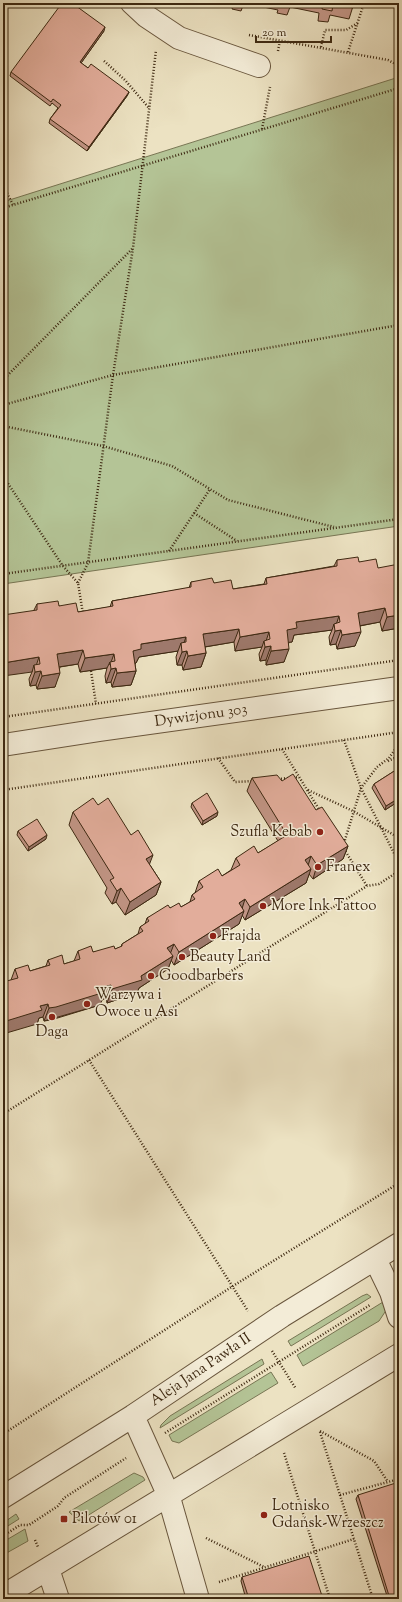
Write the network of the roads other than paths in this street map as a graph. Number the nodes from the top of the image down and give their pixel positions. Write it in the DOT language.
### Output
graph roads {
  1 [pos="132,3"];
  2 [pos="258,66"];
  3 [pos="399,688"];
  4 [pos="3,745"];
  5 [pos="399,1244"];
  6 [pos="375,1258"];
  7 [pos="399,1317"];
  8 [pos="399,1355"];
  9 [pos="133,1416"];
  10 [pos="168,1494"];
  11 [pos="3,1497"];
  12 [pos="48,1569"];
  13 [pos="196,1594"];
  14 [pos="3,1596"];
  15 [pos="58,1599"];
  1 -- 2 [label="street"];
  3 -- 4 [label="street, Dywizjonu 303"];
  5 -- 6 [label="street, Aleja Jana Pawła II"];
  6 -- 7 [label="street"];
  6 -- 9 [label="street, Aleja Jana Pawła II"];
  8 -- 10 [label="street"];
  9 -- 10 [label="street"];
  9 -- 11 [label="street, Aleja Jana Pawła II"];
  10 -- 12 [label="street"];
  10 -- 13 [label="street"];
  12 -- 14 [label="street"];
  12 -- 15 [label="street"];
}
